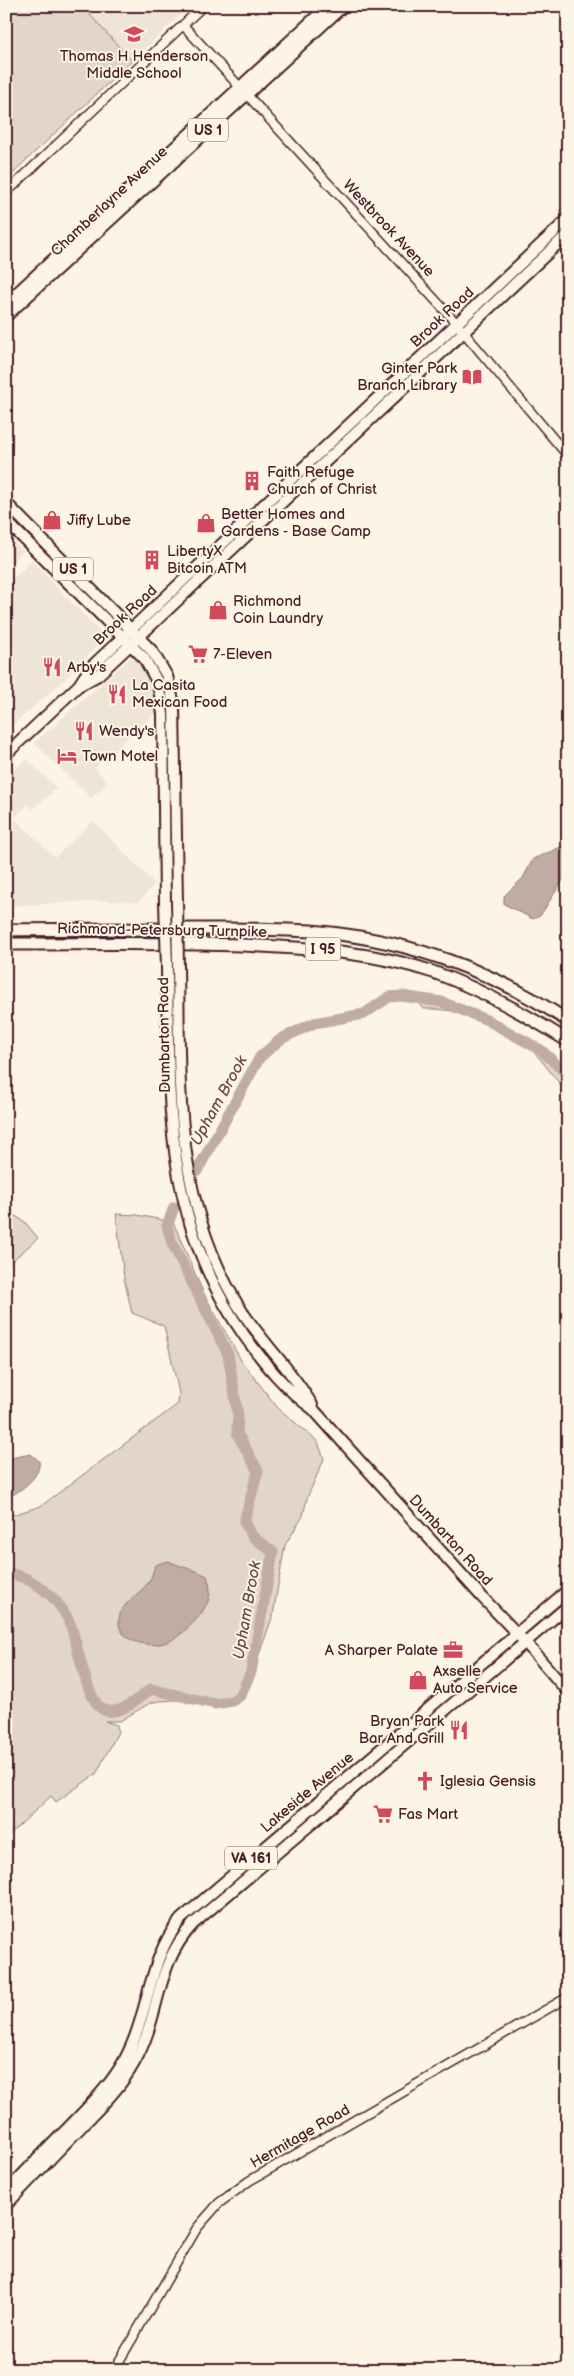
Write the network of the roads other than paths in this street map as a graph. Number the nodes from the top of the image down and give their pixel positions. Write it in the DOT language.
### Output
graph roads {
  1 [pos="203,6"];
  2 [pos="328,6"];
  3 [pos="343,6"];
  4 [pos="183,25"];
  5 [pos="244,91"];
  6 [pos="6,193"];
  7 [pos="568,219"];
  8 [pos="568,234"];
  9 [pos="6,304"];
  10 [pos="6,316"];
  11 [pos="457,323"];
  12 [pos="464,331"];
  13 [pos="568,456"];
  14 [pos="6,503"];
  15 [pos="6,521"];
  16 [pos="135,633"];
  17 [pos="126,641"];
  18 [pos="6,754"];
  19 [pos="6,930"];
  20 [pos="6,944"];
  21 [pos="59,944"];
  22 [pos="6,950"];
  23 [pos="568,1021"];
  24 [pos="568,1040"];
  25 [pos="313,1408"];
  26 [pos="568,1590"];
  27 [pos="568,1606"];
  28 [pos="517,1633"];
  29 [pos="525,1642"];
  30 [pos="568,1692"];
  31 [pos="568,1996"];
  32 [pos="6,2192"];
  33 [pos="6,2205"];
  34 [pos="114,2370"];
  1 -- 4 [label="street"];
  2 -- 5 [label="main road, US 1"];
  3 -- 5 [label="main road, Chamberlayne Avenue / US 1"];
  4 -- 5 [label="street, Westbrook Avenue"];
  4 -- 6 [label="street"];
  5 -- 9 [label="main road, US 1"];
  5 -- 10 [label="main road, Chamberlayne Avenue / US 1"];
  5 -- 11 [label="street, Westbrook Avenue"];
  7 -- 11 [label="main road, Brook Road"];
  8 -- 12 [label="main road, Brook Road"];
  11 -- 12 [label="street, Westbrook Avenue"];
  11 -- 16 [label="main road, Brook Road"];
  12 -- 13 [label="street, Westbrook Avenue"];
  12 -- 16 [label="main road, Brook Road"];
  14 -- 16 [label="main road, US 1"];
  15 -- 17 [label="main road, US 1"];
  16 -- 17 [label="main road, Brook Road"];
  16 -- 25 [label="main road, Dumbarton Road, bridge"];
  17 -- 18 [label="main road, Brook Road"];
  17 -- 25 [label="main road, Dumbarton Road, bridge"];
  19 -- 23 [label="highway, Richmond-Petersburg Turnpike / I 95"];
  20 -- 21 [label="highway, Richmond-Petersburg Turnpike / I 95"];
  21 -- 22 [label="highway"];
  21 -- 24 [label="highway, Richmond-Petersburg Turnpike / I 95"];
  25 -- 28 [label="main road, Dumbarton Road"];
  26 -- 28 [label="main road, Lakeside Avenue / VA 161"];
  27 -- 29 [label="main road, Lakeside Avenue / VA 161"];
  28 -- 29 [label="main road, Dumbarton Road"];
  28 -- 32 [label="main road, Lakeside Avenue / VA 161"];
  29 -- 30 [label="main road, Dumbarton Road"];
  29 -- 33 [label="main road, Lakeside Avenue / VA 161"];
  31 -- 34 [label="street, Hermitage Road"];
}
